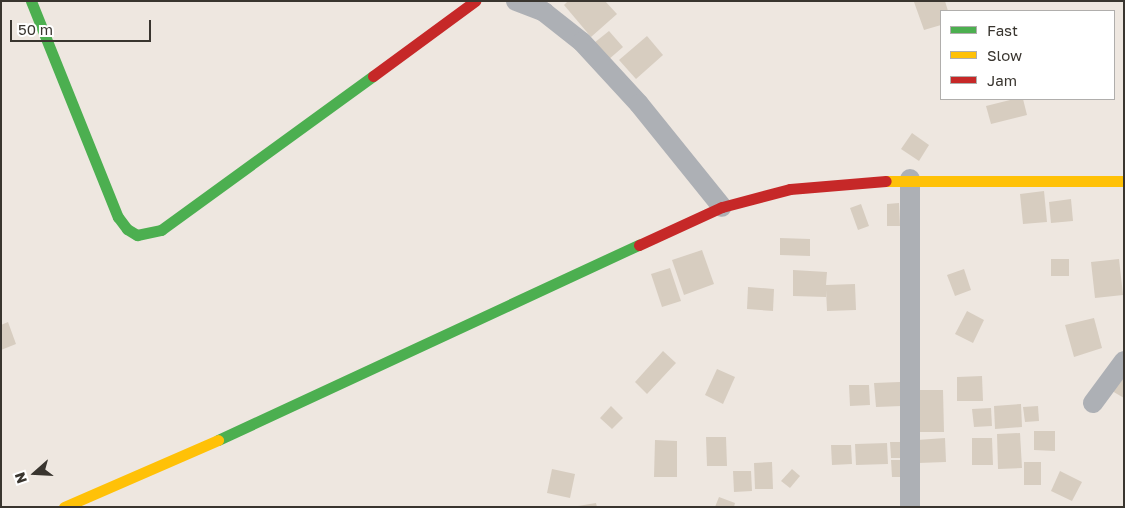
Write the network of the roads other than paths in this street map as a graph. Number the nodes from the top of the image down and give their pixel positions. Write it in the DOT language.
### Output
graph roads {
  1 [pos="31,1"];
  2 [pos="475,1"];
  3 [pos="516,1"];
  4 [pos="910,179"];
  5 [pos="1124,181"];
  6 [pos="722,207"];
  7 [pos="1124,361"];
  8 [pos="1093,403"];
  9 [pos="64,507"];
  10 [pos="910,507"];
  1 -- 2 [label="street"];
  3 -- 6 [label="street"];
  4 -- 5 [label="street"];
  4 -- 6 [label="street"];
  4 -- 10 [label="street"];
  6 -- 9 [label="street"];
  7 -- 8 [label="street"];
}
